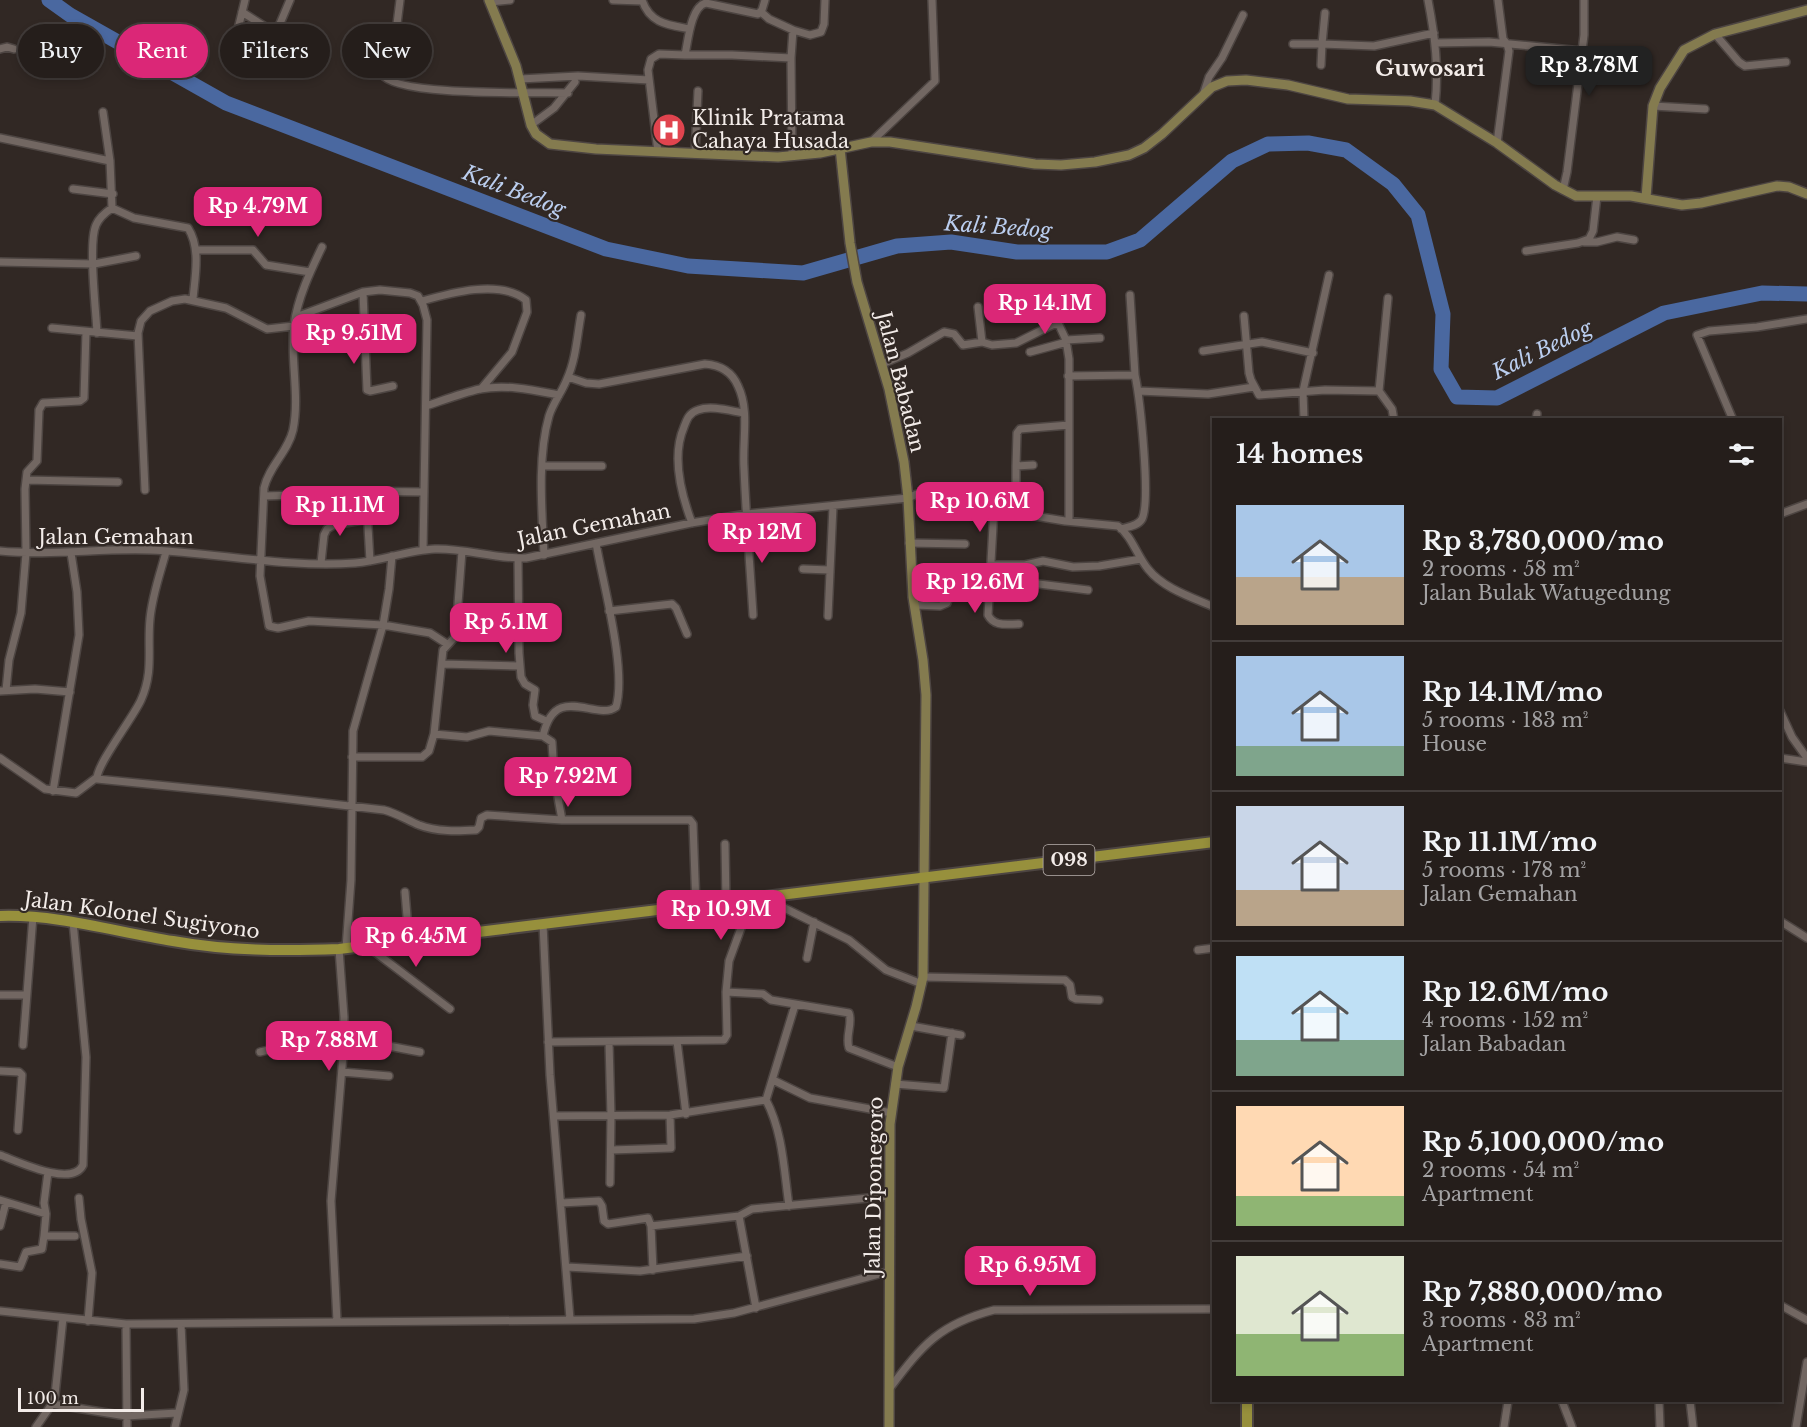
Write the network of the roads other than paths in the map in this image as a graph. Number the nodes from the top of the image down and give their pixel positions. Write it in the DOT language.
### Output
graph roads {
  1 [pos="245,0"];
  2 [pos="290,0"];
  3 [pos="400,0"];
  4 [pos="510,0"];
  5 [pos="613,0"];
  6 [pos="765,0"];
  7 [pos="825,0"];
  8 [pos="932,0"];
  9 [pos="1428,0"];
  10 [pos="1498,0"];
  11 [pos="1584,0"];
  12 [pos="490,1"];
  13 [pos="642,1"];
  14 [pos="1807,10"];
  15 [pos="242,12"];
  16 [pos="761,12"];
  17 [pos="1325,13"];
  18 [pos="1243,15"];
  19 [pos="239,24"];
  20 [pos="261,24"];
  21 [pos="280,24"];
  22 [pos="690,29"];
  23 [pos="793,30"];
  24 [pos="1434,33"];
  25 [pos="1715,34"];
  26 [pos="1436,43"];
  27 [pos="1293,44"];
  28 [pos="1322,44"];
  29 [pos="1508,44"];
  30 [pos="0,49"];
  31 [pos="14,49"];
  32 [pos="1582,51"];
  33 [pos="685,55"];
  34 [pos="791,58"];
  35 [pos="1786,62"];
  36 [pos="1322,65"];
  37 [pos="520,79"];
  38 [pos="649,80"];
  39 [pos="575,82"];
  40 [pos="698,91"];
  41 [pos="522,92"];
  42 [pos="1204,92"];
  43 [pos="568,93"];
  44 [pos="1435,105"];
  45 [pos="1653,106"];
  46 [pos="1705,109"];
  47 [pos="103,112"];
  48 [pos="792,116"];
  49 [pos="829,117"];
  50 [pos="531,125"];
  51 [pos="0,138"];
  52 [pos="871,142"];
  53 [pos="1497,143"];
  54 [pos="840,148"];
  55 [pos="658,152"];
  56 [pos="695,154"];
  57 [pos="792,156"];
  58 [pos="110,161"];
  59 [pos="73,189"];
  60 [pos="1563,190"];
  61 [pos="113,194"];
  62 [pos="1807,194"];
  63 [pos="1596,196"];
  64 [pos="1646,198"];
  65 [pos="112,208"];
  66 [pos="1634,240"];
  67 [pos="1584,242"];
  68 [pos="322,247"];
  69 [pos="196,250"];
  70 [pos="1526,251"];
  71 [pos="136,256"];
  72 [pos="0,262"];
  73 [pos="94,264"];
  74 [pos="310,272"];
  75 [pos="1329,275"];
  76 [pos="363,292"];
  77 [pos="1130,295"];
  78 [pos="1388,298"];
  79 [pos="193,299"];
  80 [pos="422,301"];
  81 [pos="978,307"];
  82 [pos="580,315"];
  83 [pos="1244,316"];
  84 [pos="296,317"];
  85 [pos="1807,319"];
  86 [pos="294,326"];
  87 [pos="52,328"];
  88 [pos="86,332"];
  89 [pos="97,333"];
  90 [pos="138,336"];
  91 [pos="1100,339"];
  92 [pos="1067,341"];
  93 [pos="982,342"];
  94 [pos="1246,344"];
  95 [pos="1203,351"];
  96 [pos="1030,352"];
  97 [pos="1313,353"];
  98 [pos="882,364"];
  99 [pos="1135,375"];
  100 [pos="1068,376"];
  101 [pos="568,377"];
  102 [pos="393,386"];
  103 [pos="1254,387"];
  104 [pos="481,389"];
  105 [pos="1138,391"];
  106 [pos="1303,391"];
  107 [pos="1379,391"];
  108 [pos="542,392"];
  109 [pos="559,395"];
  110 [pos="426,405"];
  111 [pos="552,409"];
  112 [pos="744,412"];
  113 [pos="1304,418"];
  114 [pos="1394,418"];
  115 [pos="1732,418"];
  116 [pos="1068,425"];
  117 [pos="1033,465"];
  118 [pos="543,466"];
  119 [pos="602,466"];
  120 [pos="1016,466"];
  121 [pos="26,480"];
  122 [pos="118,482"];
  123 [pos="145,490"];
  124 [pos="349,491"];
  125 [pos="366,492"];
  126 [pos="424,492"];
  127 [pos="264,495"];
  128 [pos="297,495"];
  129 [pos="908,498"];
  130 [pos="1807,504"];
  131 [pos="833,506"];
  132 [pos="994,508"];
  133 [pos="1016,513"];
  134 [pos="1782,513"];
  135 [pos="747,514"];
  136 [pos="368,519"];
  137 [pos="1069,521"];
  138 [pos="692,522"];
  139 [pos="1121,528"];
  140 [pos="596,543"];
  141 [pos="909,543"];
  142 [pos="965,544"];
  143 [pos="423,550"];
  144 [pos="0,551"];
  145 [pos="462,551"];
  146 [pos="166,552"];
  147 [pos="26,553"];
  148 [pos="71,553"];
  149 [pos="544,555"];
  150 [pos="392,556"];
  151 [pos="518,558"];
  152 [pos="260,560"];
  153 [pos="1141,560"];
  154 [pos="370,561"];
  155 [pos="321,563"];
  156 [pos="990,565"];
  157 [pos="803,569"];
  158 [pos="830,570"];
  159 [pos="990,578"];
  160 [pos="1088,590"];
  161 [pos="988,592"];
  162 [pos="914,605"];
  163 [pos="1212,606"];
  164 [pos="609,611"];
  165 [pos="753,615"];
  166 [pos="828,616"];
  167 [pos="1019,624"];
  168 [pos="383,625"];
  169 [pos="687,634"];
  170 [pos="447,644"];
  171 [pos="442,664"];
  172 [pos="520,666"];
  173 [pos="3,691"];
  174 [pos="70,692"];
  175 [pos="1782,715"];
  176 [pos="546,721"];
  177 [pos="434,734"];
  178 [pos="543,736"];
  179 [pos="352,757"];
  180 [pos="0,758"];
  181 [pos="1782,758"];
  182 [pos="1807,760"];
  183 [pos="96,778"];
  184 [pos="53,791"];
  185 [pos="352,807"];
  186 [pos="562,820"];
  187 [pos="1212,842"];
  188 [pos="725,844"];
  189 [pos="924,877"];
  190 [pos="405,891"];
  191 [pos="757,897"];
  192 [pos="726,901"];
  193 [pos="696,906"];
  194 [pos="0,916"];
  195 [pos="33,916"];
  196 [pos="73,922"];
  197 [pos="814,922"];
  198 [pos="1782,922"];
  199 [pos="543,924"];
  200 [pos="1807,938"];
  201 [pos="409,941"];
  202 [pos="367,946"];
  203 [pos="1212,948"];
  204 [pos="343,949"];
  205 [pos="1198,950"];
  206 [pos="807,958"];
  207 [pos="922,980"];
  208 [pos="726,992"];
  209 [pos="0,995"];
  210 [pos="26,995"];
  211 [pos="1099,1000"];
  212 [pos="795,1005"];
  213 [pos="450,1009"];
  214 [pos="911,1026"];
  215 [pos="299,1029"];
  216 [pos="951,1033"];
  217 [pos="961,1035"];
  218 [pos="344,1036"];
  219 [pos="609,1041"];
  220 [pos="677,1041"];
  221 [pos="549,1042"];
  222 [pos="23,1045"];
  223 [pos="261,1052"];
  224 [pos="420,1052"];
  225 [pos="343,1055"];
  226 [pos="898,1067"];
  227 [pos="0,1071"];
  228 [pos="342,1072"];
  229 [pos="389,1076"];
  230 [pos="773,1080"];
  231 [pos="895,1084"];
  232 [pos="766,1100"];
  233 [pos="892,1113"];
  234 [pos="686,1114"];
  235 [pos="670,1115"];
  236 [pos="554,1116"];
  237 [pos="611,1116"];
  238 [pos="18,1130"];
  239 [pos="611,1150"];
  240 [pos="0,1155"];
  241 [pos="48,1172"];
  242 [pos="610,1183"];
  243 [pos="890,1196"];
  244 [pos="79,1198"];
  245 [pos="3,1201"];
  246 [pos="561,1203"];
  247 [pos="789,1206"];
  248 [pos="46,1214"];
  249 [pos="739,1216"];
  250 [pos="0,1226"];
  251 [pos="651,1226"];
  252 [pos="44,1236"];
  253 [pos="75,1236"];
  254 [pos="747,1256"];
  255 [pos="0,1264"];
  256 [pos="567,1268"];
  257 [pos="653,1270"];
  258 [pos="890,1271"];
  259 [pos="1782,1306"];
  260 [pos="756,1308"];
  261 [pos="1212,1308"];
  262 [pos="0,1311"];
  263 [pos="63,1318"];
  264 [pos="570,1319"];
  265 [pos="1807,1320"];
  266 [pos="88,1321"];
  267 [pos="337,1322"];
  268 [pos="126,1324"];
  269 [pos="181,1324"];
  270 [pos="1807,1362"];
  271 [pos="889,1389"];
  272 [pos="1247,1402"];
  273 [pos="1508,1402"];
  274 [pos="1562,1402"];
  275 [pos="1659,1402"];
  276 [pos="1690,1402"];
  277 [pos="52,1404"];
  278 [pos="177,1413"];
  279 [pos="126,1416"];
  280 [pos="36,1427"];
  281 [pos="127,1427"];
  282 [pos="175,1427"];
  283 [pos="889,1427"];
  284 [pos="1247,1427"];
  285 [pos="1504,1427"];
  286 [pos="1572,1427"];
  287 [pos="1660,1427"];
  288 [pos="1694,1427"];
  289 [pos="1797,1427"];
  1 -- 15 [label="street"];
  2 -- 21 [label="street"];
  3 -- 41 [label="street"];
  4 -- 12 [label="street"];
  5 -- 13 [label="street"];
  6 -- 16 [label="street"];
  7 -- 23 [label="street"];
  8 -- 52 [label="street"];
  9 -- 24 [label="street"];
  10 -- 29 [label="street"];
  11 -- 32 [label="street"];
  12 -- 37 [label="main road"];
  13 -- 22 [label="street"];
  14 -- 25 [label="main road"];
  15 -- 19 [label="street"];
  15 -- 20 [label="street"];
  16 -- 22 [label="street"];
  16 -- 23 [label="street"];
  17 -- 28 [label="street"];
  18 -- 42 [label="street"];
  22 -- 33 [label="street"];
  23 -- 34 [label="street"];
  24 -- 26 [label="street"];
  24 -- 28 [label="street"];
  25 -- 35 [label="street"];
  25 -- 45 [label="main road"];
  26 -- 29 [label="street"];
  26 -- 44 [label="street"];
  27 -- 28 [label="street"];
  28 -- 36 [label="street"];
  29 -- 32 [label="street"];
  29 -- 53 [label="street"];
  30 -- 31 [label="street"];
  32 -- 60 [label="street"];
  33 -- 34 [label="street"];
  33 -- 38 [label="street"];
  34 -- 48 [label="street"];
  37 -- 38 [label="street"];
  37 -- 41 [label="main road"];
  38 -- 55 [label="street"];
  39 -- 43 [label="street"];
  40 -- 56 [label="street"];
  41 -- 43 [label="street"];
  41 -- 50 [label="main road"];
  42 -- 44 [label="main road"];
  42 -- 52 [label="main road"];
  43 -- 50 [label="street"];
  44 -- 53 [label="main road"];
  45 -- 46 [label="street"];
  45 -- 64 [label="main road"];
  47 -- 58 [label="street"];
  48 -- 49 [label="street"];
  48 -- 57 [label="street"];
  50 -- 55 [label="main road"];
  51 -- 58 [label="street"];
  52 -- 54 [label="main road"];
  53 -- 60 [label="main road"];
  54 -- 57 [label="main road"];
  54 -- 98 [label="main road, Jalan Babadan"];
  55 -- 56 [label="main road"];
  56 -- 57 [label="main road"];
  58 -- 61 [label="street"];
  59 -- 61 [label="street"];
  60 -- 63 [label="main road"];
  61 -- 65 [label="street"];
  62 -- 64 [label="main road"];
  63 -- 64 [label="main road"];
  63 -- 67 [label="street"];
  65 -- 69 [label="street"];
  65 -- 73 [label="street"];
  66 -- 67 [label="street"];
  67 -- 70 [label="street"];
  68 -- 74 [label="street"];
  69 -- 74 [label="street"];
  69 -- 79 [label="street"];
  71 -- 73 [label="street"];
  72 -- 73 [label="street"];
  73 -- 89 [label="street"];
  74 -- 84 [label="street"];
  75 -- 97 [label="street"];
  76 -- 80 [label="street"];
  76 -- 84 [label="street"];
  76 -- 102 [label="street"];
  77 -- 99 [label="street"];
  78 -- 107 [label="street"];
  79 -- 86 [label="street"];
  79 -- 90 [label="street"];
  80 -- 104 [label="street"];
  80 -- 110 [label="street"];
  81 -- 93 [label="street"];
  82 -- 101 [label="street"];
  83 -- 94 [label="street"];
  84 -- 86 [label="street"];
  85 -- 115 [label="street"];
  86 -- 127 [label="street"];
  87 -- 88 [label="street"];
  88 -- 89 [label="street"];
  88 -- 121 [label="street"];
  89 -- 90 [label="street"];
  90 -- 123 [label="street"];
  91 -- 92 [label="street"];
  92 -- 93 [label="street"];
  92 -- 96 [label="street"];
  92 -- 100 [label="street"];
  93 -- 98 [label="street"];
  94 -- 95 [label="street"];
  94 -- 97 [label="street"];
  94 -- 103 [label="street"];
  97 -- 106 [label="street"];
  98 -- 129 [label="main road, Jalan Babadan"];
  99 -- 100 [label="street"];
  99 -- 105 [label="street"];
  100 -- 116 [label="street"];
  101 -- 109 [label="street"];
  101 -- 112 [label="street"];
  103 -- 105 [label="street"];
  103 -- 106 [label="street"];
  104 -- 108 [label="street"];
  104 -- 110 [label="street"];
  105 -- 139 [label="street"];
  106 -- 107 [label="street"];
  106 -- 113 [label="street"];
  107 -- 114 [label="street"];
  108 -- 109 [label="street"];
  108 -- 111 [label="street"];
  109 -- 111 [label="street"];
  110 -- 126 [label="street"];
  111 -- 118 [label="street"];
  112 -- 135 [label="street"];
  112 -- 138 [label="street"];
  116 -- 120 [label="street"];
  116 -- 137 [label="street"];
  117 -- 120 [label="street"];
  118 -- 119 [label="street"];
  118 -- 149 [label="street"];
  120 -- 133 [label="street"];
  121 -- 122 [label="street"];
  121 -- 147 [label="street"];
  124 -- 125 [label="street"];
  125 -- 126 [label="street"];
  125 -- 136 [label="street"];
  126 -- 143 [label="street"];
  127 -- 128 [label="street"];
  127 -- 152 [label="street"];
  129 -- 131 [label="street, Jalan Gemahan"];
  129 -- 132 [label="street, Jalan Gemahan"];
  129 -- 141 [label="main road, Jalan Babadan"];
  130 -- 134 [label="street"];
  131 -- 135 [label="street, Jalan Gemahan"];
  131 -- 158 [label="street"];
  132 -- 133 [label="street, Jalan Gemahan"];
  132 -- 156 [label="street"];
  133 -- 137 [label="street, Jalan Gemahan"];
  135 -- 138 [label="street, Jalan Gemahan"];
  135 -- 165 [label="street"];
  136 -- 154 [label="street"];
  136 -- 155 [label="street"];
  137 -- 139 [label="street, Jalan Gemahan"];
  138 -- 140 [label="street, Jalan Gemahan"];
  139 -- 153 [label="street"];
  140 -- 149 [label="street, Jalan Gemahan"];
  140 -- 164 [label="street"];
  141 -- 142 [label="street"];
  141 -- 162 [label="main road, Jalan Babadan"];
  143 -- 145 [label="street, Jalan Gemahan"];
  143 -- 150 [label="street, Jalan Gemahan"];
  144 -- 147 [label="street, Jalan Gemahan"];
  145 -- 151 [label="street, Jalan Gemahan"];
  145 -- 170 [label="street"];
  146 -- 148 [label="street, Jalan Gemahan"];
  146 -- 152 [label="street, Jalan Gemahan"];
  146 -- 183 [label="street"];
  147 -- 148 [label="street, Jalan Gemahan"];
  147 -- 173 [label="street"];
  148 -- 174 [label="street"];
  149 -- 151 [label="street, Jalan Gemahan"];
  150 -- 154 [label="street, Jalan Gemahan"];
  150 -- 168 [label="street"];
  151 -- 172 [label="street"];
  152 -- 155 [label="street, Jalan Gemahan"];
  152 -- 168 [label="street"];
  153 -- 156 [label="street"];
  153 -- 163 [label="street"];
  154 -- 155 [label="street, Jalan Gemahan"];
  156 -- 159 [label="street"];
  157 -- 158 [label="street"];
  158 -- 166 [label="street"];
  159 -- 160 [label="street"];
  159 -- 161 [label="street"];
  161 -- 162 [label="street"];
  161 -- 167 [label="street"];
  162 -- 189 [label="main road, Jalan Babadan"];
  164 -- 169 [label="street"];
  164 -- 176 [label="street"];
  168 -- 170 [label="street"];
  168 -- 179 [label="street"];
  170 -- 171 [label="street"];
  171 -- 172 [label="street"];
  171 -- 177 [label="street"];
  172 -- 176 [label="street"];
  173 -- 174 [label="street"];
  174 -- 184 [label="street"];
  175 -- 182 [label="street"];
  176 -- 178 [label="street"];
  177 -- 178 [label="street"];
  177 -- 179 [label="street"];
  178 -- 186 [label="street"];
  179 -- 185 [label="street"];
  180 -- 184 [label="street"];
  181 -- 182 [label="street"];
  183 -- 184 [label="street"];
  183 -- 185 [label="street"];
  185 -- 186 [label="street"];
  185 -- 204 [label="street"];
  186 -- 193 [label="street"];
  187 -- 189 [label="main road, 098"];
  188 -- 192 [label="street"];
  189 -- 191 [label="main road, Jalan Kolonel Sugiyono / 098"];
  189 -- 207 [label="main road, Jalan Diponegoro"];
  190 -- 201 [label="street"];
  191 -- 192 [label="main road, Jalan Kolonel Sugiyono / 098"];
  191 -- 197 [label="street"];
  191 -- 208 [label="street"];
  192 -- 193 [label="main road, Jalan Kolonel Sugiyono / 098"];
  193 -- 199 [label="main road, Jalan Kolonel Sugiyono / 098"];
  194 -- 195 [label="main road, Jalan Kolonel Sugiyono / 098"];
  195 -- 196 [label="main road, Jalan Kolonel Sugiyono / 098"];
  195 -- 210 [label="street"];
  196 -- 204 [label="main road, Jalan Kolonel Sugiyono / 098"];
  196 -- 241 [label="street"];
  197 -- 206 [label="street"];
  197 -- 207 [label="street"];
  198 -- 200 [label="street"];
  199 -- 201 [label="main road, Jalan Kolonel Sugiyono / 098"];
  199 -- 221 [label="street"];
  201 -- 202 [label="main road, Jalan Kolonel Sugiyono / 098"];
  202 -- 204 [label="main road, Jalan Kolonel Sugiyono / 098"];
  202 -- 213 [label="street"];
  203 -- 205 [label="street"];
  204 -- 218 [label="street"];
  207 -- 211 [label="street"];
  207 -- 214 [label="main road, Jalan Diponegoro"];
  208 -- 212 [label="street"];
  208 -- 220 [label="street"];
  209 -- 210 [label="street"];
  210 -- 222 [label="street"];
  212 -- 226 [label="street"];
  212 -- 230 [label="street"];
  214 -- 216 [label="street"];
  214 -- 226 [label="main road, Jalan Diponegoro"];
  215 -- 218 [label="street"];
  216 -- 217 [label="street"];
  216 -- 231 [label="street"];
  218 -- 224 [label="street"];
  218 -- 225 [label="street"];
  219 -- 220 [label="street"];
  219 -- 221 [label="street"];
  219 -- 237 [label="street"];
  220 -- 234 [label="street"];
  221 -- 236 [label="street"];
  223 -- 225 [label="street"];
  225 -- 228 [label="street"];
  226 -- 231 [label="main road, Jalan Diponegoro"];
  227 -- 238 [label="street"];
  228 -- 229 [label="street"];
  228 -- 267 [label="street"];
  230 -- 232 [label="street"];
  230 -- 233 [label="street"];
  231 -- 233 [label="main road, Jalan Diponegoro"];
  232 -- 234 [label="street"];
  232 -- 247 [label="street"];
  233 -- 243 [label="main road, Jalan Diponegoro"];
  234 -- 235 [label="street"];
  235 -- 237 [label="street"];
  235 -- 239 [label="street"];
  236 -- 237 [label="street"];
  236 -- 246 [label="street"];
  237 -- 239 [label="street"];
  239 -- 242 [label="street"];
  240 -- 241 [label="street"];
  241 -- 248 [label="street"];
  243 -- 247 [label="street"];
  243 -- 258 [label="main road, Jalan Diponegoro"];
  244 -- 266 [label="street"];
  245 -- 248 [label="street"];
  245 -- 250 [label="street"];
  246 -- 251 [label="street"];
  246 -- 256 [label="street"];
  247 -- 249 [label="street"];
  248 -- 252 [label="street"];
  249 -- 251 [label="street"];
  249 -- 254 [label="street"];
  251 -- 257 [label="street"];
  252 -- 253 [label="street"];
  252 -- 255 [label="street"];
  254 -- 257 [label="street"];
  254 -- 260 [label="street"];
  256 -- 257 [label="street"];
  256 -- 264 [label="street"];
  258 -- 260 [label="street"];
  258 -- 271 [label="main road, Jalan Diponegoro"];
  259 -- 265 [label="street"];
  260 -- 264 [label="street"];
  261 -- 271 [label="street"];
  262 -- 263 [label="street"];
  263 -- 266 [label="street"];
  263 -- 277 [label="street"];
  264 -- 267 [label="street"];
  266 -- 268 [label="street"];
  267 -- 269 [label="street"];
  268 -- 269 [label="street"];
  268 -- 279 [label="street"];
  269 -- 278 [label="street"];
  270 -- 289 [label="street"];
  271 -- 283 [label="main road, Jalan Diponegoro"];
  272 -- 284 [label="main road"];
  273 -- 285 [label="street"];
  274 -- 286 [label="street"];
  275 -- 287 [label="street"];
  276 -- 288 [label="street"];
  277 -- 279 [label="street"];
  277 -- 280 [label="street"];
  278 -- 279 [label="street"];
  278 -- 282 [label="street"];
  279 -- 281 [label="street"];
}
